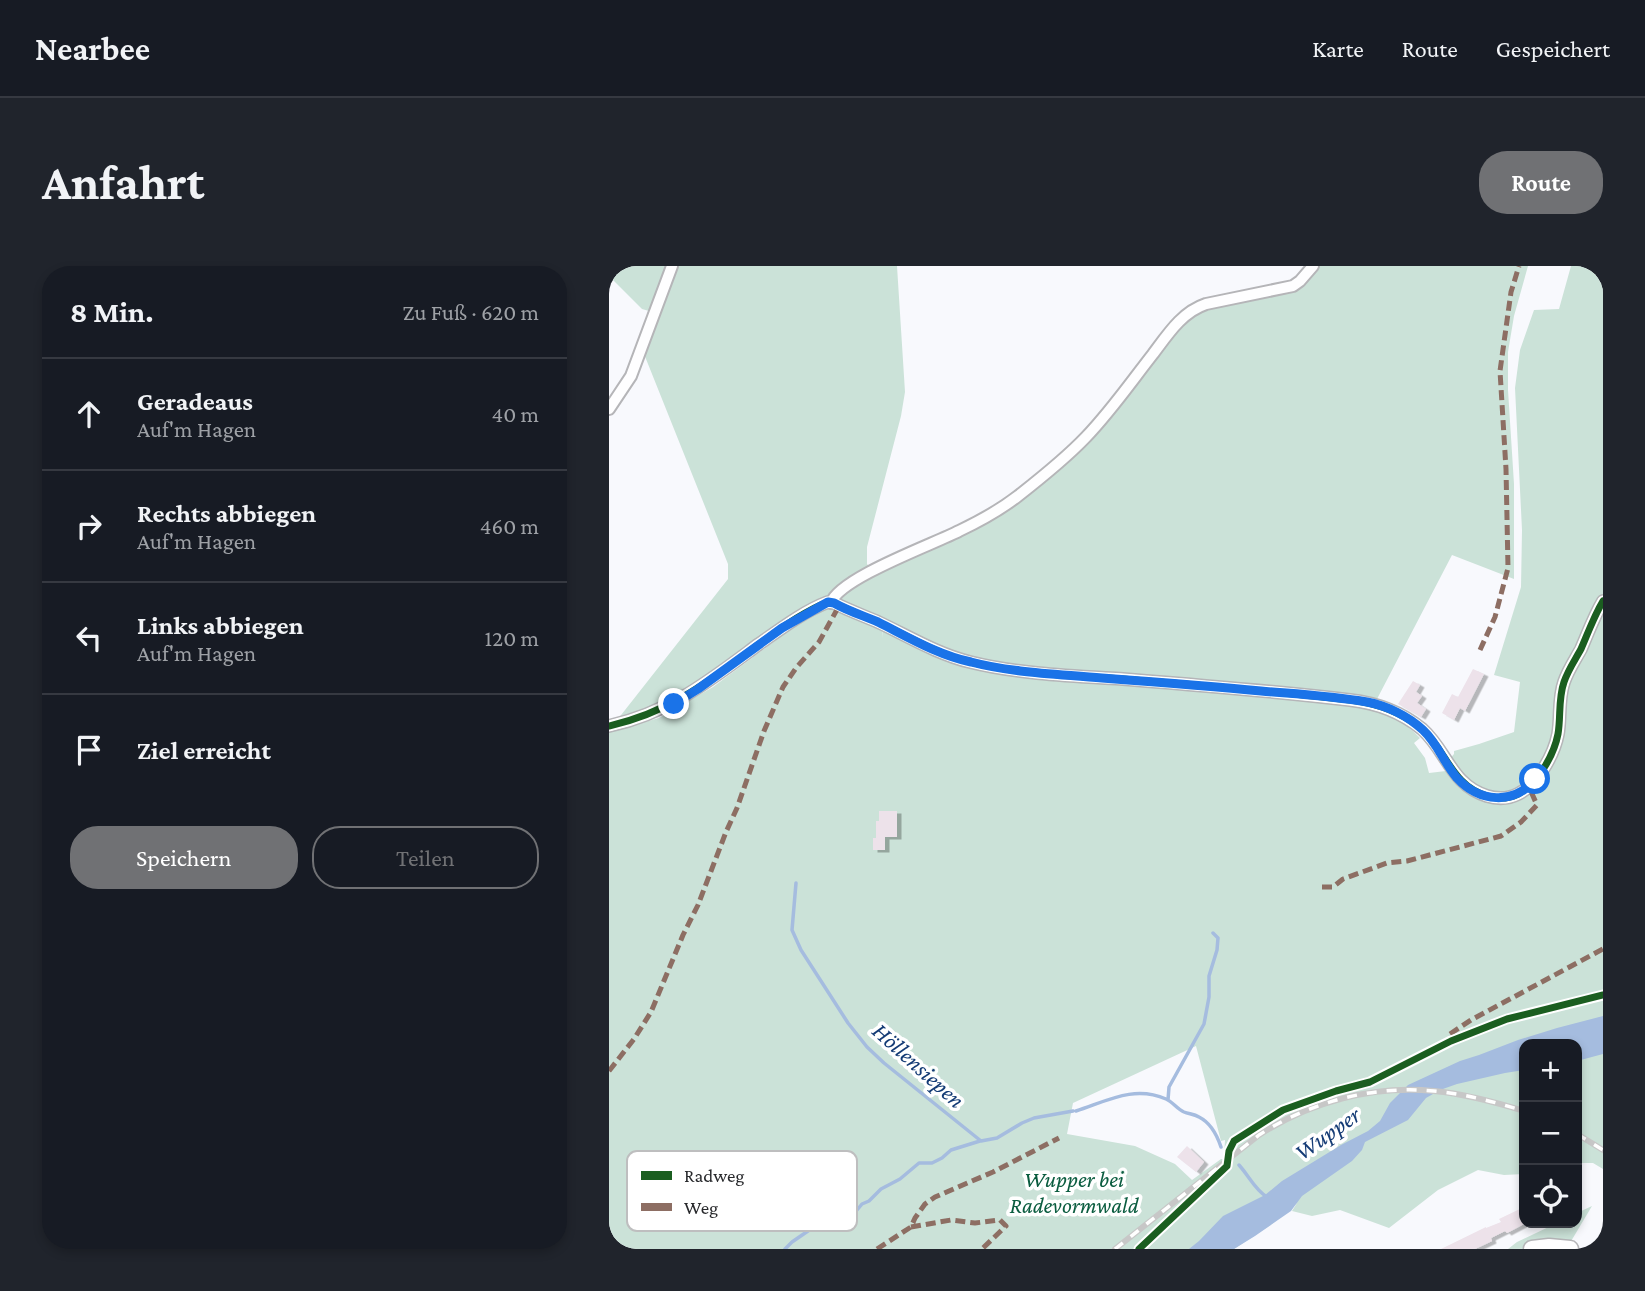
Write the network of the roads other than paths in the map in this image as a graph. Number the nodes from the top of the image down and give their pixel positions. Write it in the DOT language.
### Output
graph roads {
  1 [pos="672,266"];
  2 [pos="1313,266"];
  3 [pos="609,409"];
  4 [pos="1603,601"];
  5 [pos="831,603"];
  6 [pos="609,726"];
  7 [pos="1532,1249"];
  8 [pos="1570,1249"];
  1 -- 3 [label="street"];
  2 -- 5 [label="street"];
  4 -- 5 [label="street"];
  5 -- 6 [label="street"];
  7 -- 8 [label="main road"];
}
